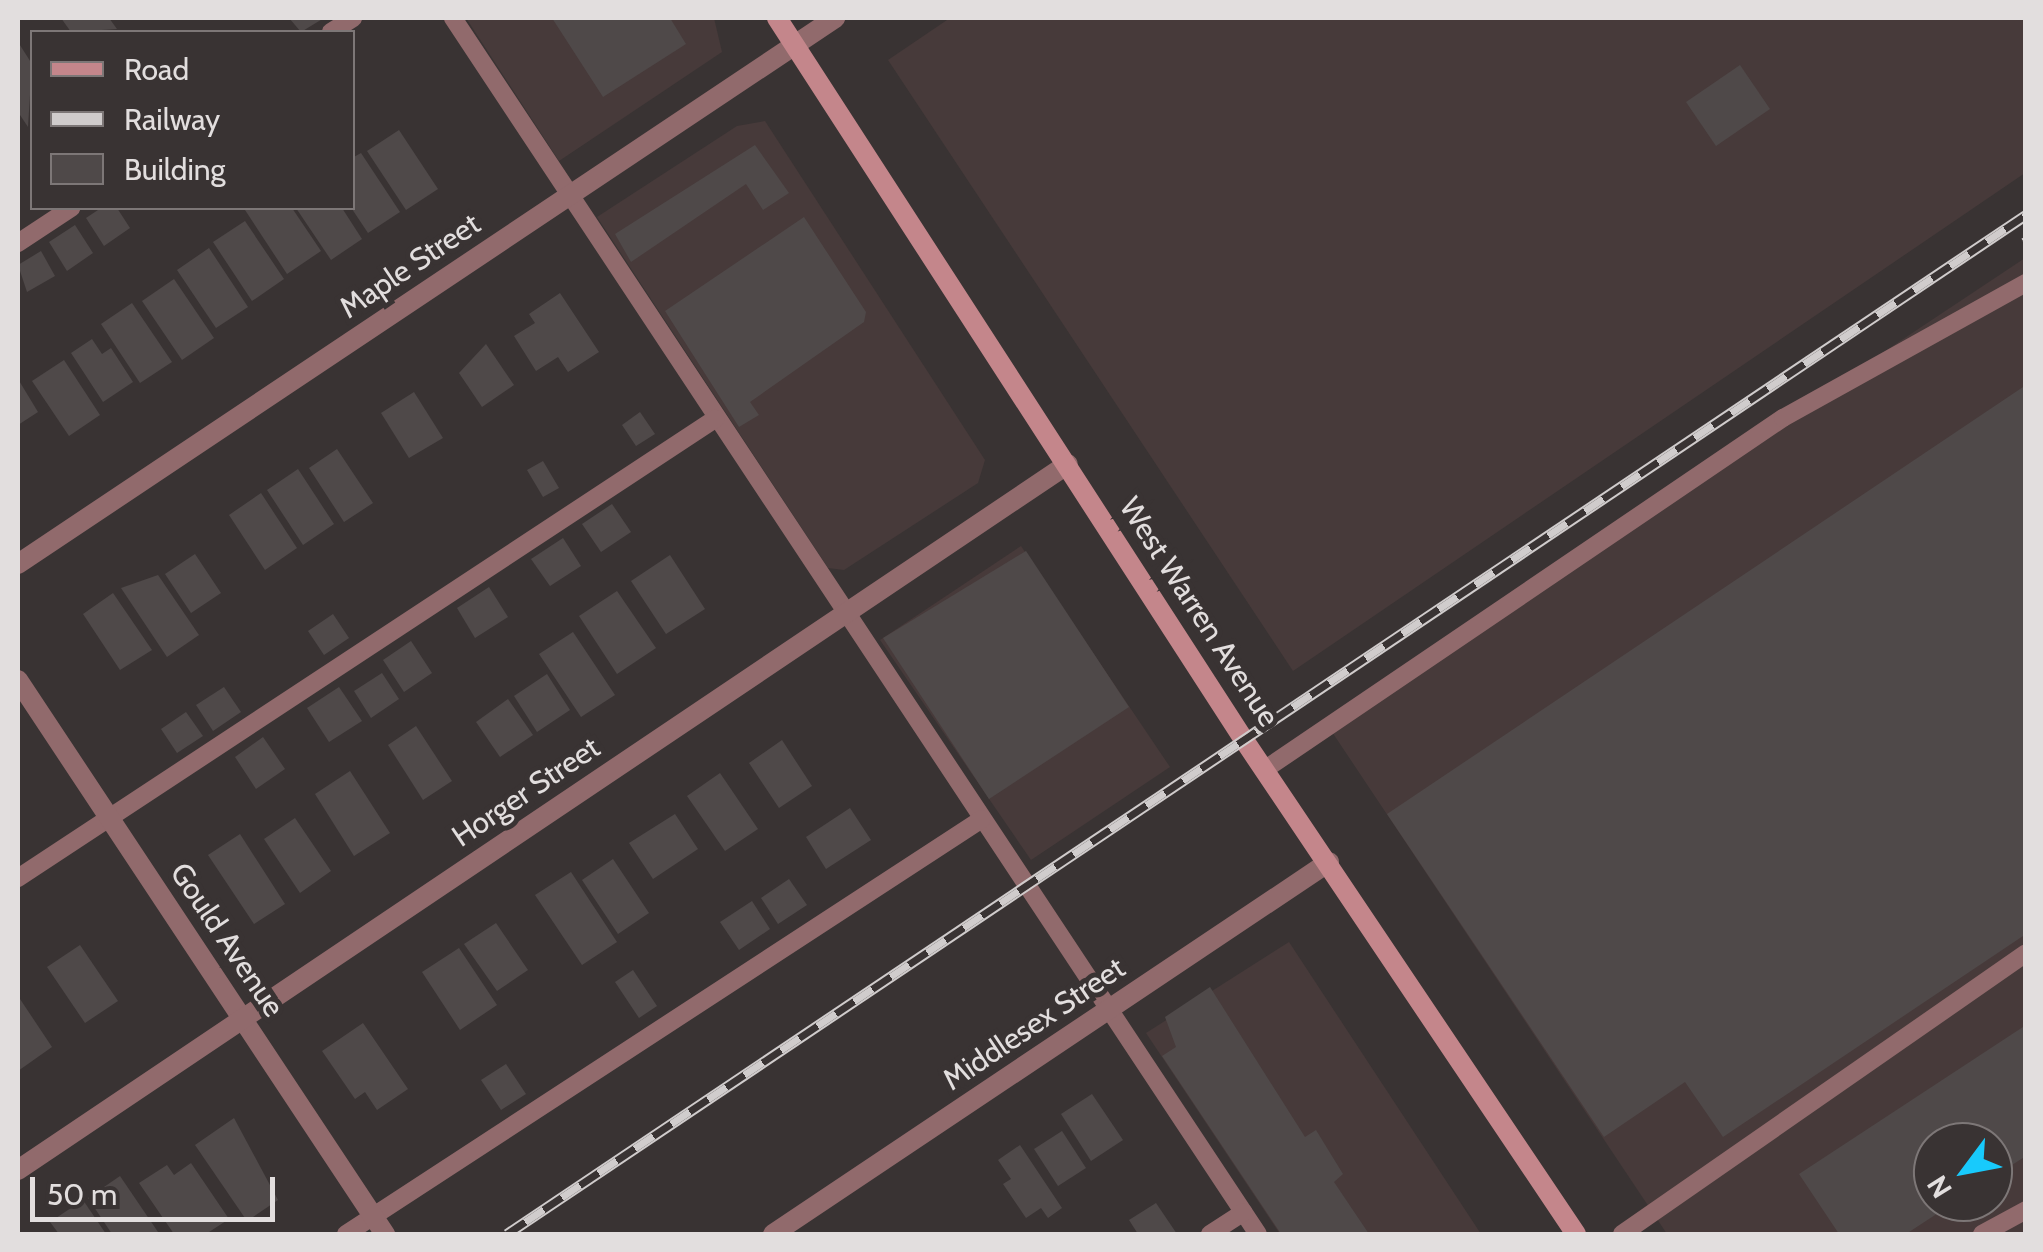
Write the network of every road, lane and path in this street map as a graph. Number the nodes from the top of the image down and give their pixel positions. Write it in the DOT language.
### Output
graph roads {
  1 [pos="452,18"];
  2 [pos="777,18"];
  3 [pos="835,18"];
  4 [pos="795,44"];
  5 [pos="568,196"];
  6 [pos="68,210"];
  7 [pos="18,244"];
  8 [pos="2026,283"];
  9 [pos="716,418"];
  10 [pos="1068,464"];
  11 [pos="18,564"];
  12 [pos="845,614"];
  13 [pos="18,680"];
  14 [pos="1264,770"];
  15 [pos="109,817"];
  16 [pos="982,819"];
  17 [pos="1329,862"];
  18 [pos="18,878"];
  19 [pos="2026,954"];
  20 [pos="1110,1009"];
  21 [pos="242,1019"];
  22 [pos="18,1170"];
  23 [pos="2026,1210"];
  24 [pos="1244,1212"];
  25 [pos="379,1226"];
  26 [pos="346,1234"];
  27 [pos="773,1234"];
  28 [pos="1210,1234"];
  29 [pos="1258,1234"];
  30 [pos="1576,1234"];
  31 [pos="1622,1234"];
  32 [pos="1982,1234"];
  1 -- 5 [label="lane"];
  2 -- 4 [label="main road, West Warren Avenue"];
  3 -- 4 [label="street, Maple Street"];
  4 -- 5 [label="street, Maple Street"];
  4 -- 10 [label="main road, West Warren Avenue"];
  5 -- 9 [label="lane"];
  5 -- 11 [label="street, Maple Street"];
  6 -- 7 [label="lane"];
  8 -- 14 [label="lane"];
  9 -- 12 [label="lane"];
  9 -- 15 [label="lane"];
  10 -- 12 [label="street, Horger Street"];
  10 -- 14 [label="main road, West Warren Avenue"];
  12 -- 16 [label="lane"];
  12 -- 21 [label="street, Horger Street"];
  13 -- 15 [label="street, Gould Avenue"];
  14 -- 17 [label="main road, West Warren Avenue"];
  15 -- 18 [label="lane"];
  15 -- 21 [label="street, Gould Avenue"];
  16 -- 20 [label="lane"];
  16 -- 25 [label="lane"];
  17 -- 20 [label="street, Middlesex Street"];
  17 -- 30 [label="main road, West Warren Avenue"];
  19 -- 31 [label="lane"];
  20 -- 24 [label="lane"];
  20 -- 27 [label="street, Middlesex Street"];
  21 -- 22 [label="street, Horger Street"];
  21 -- 25 [label="street, Gould Avenue"];
  23 -- 32 [label="lane"];
  24 -- 28 [label="lane"];
  24 -- 29 [label="lane"];
  25 -- 26 [label="lane"];
}
